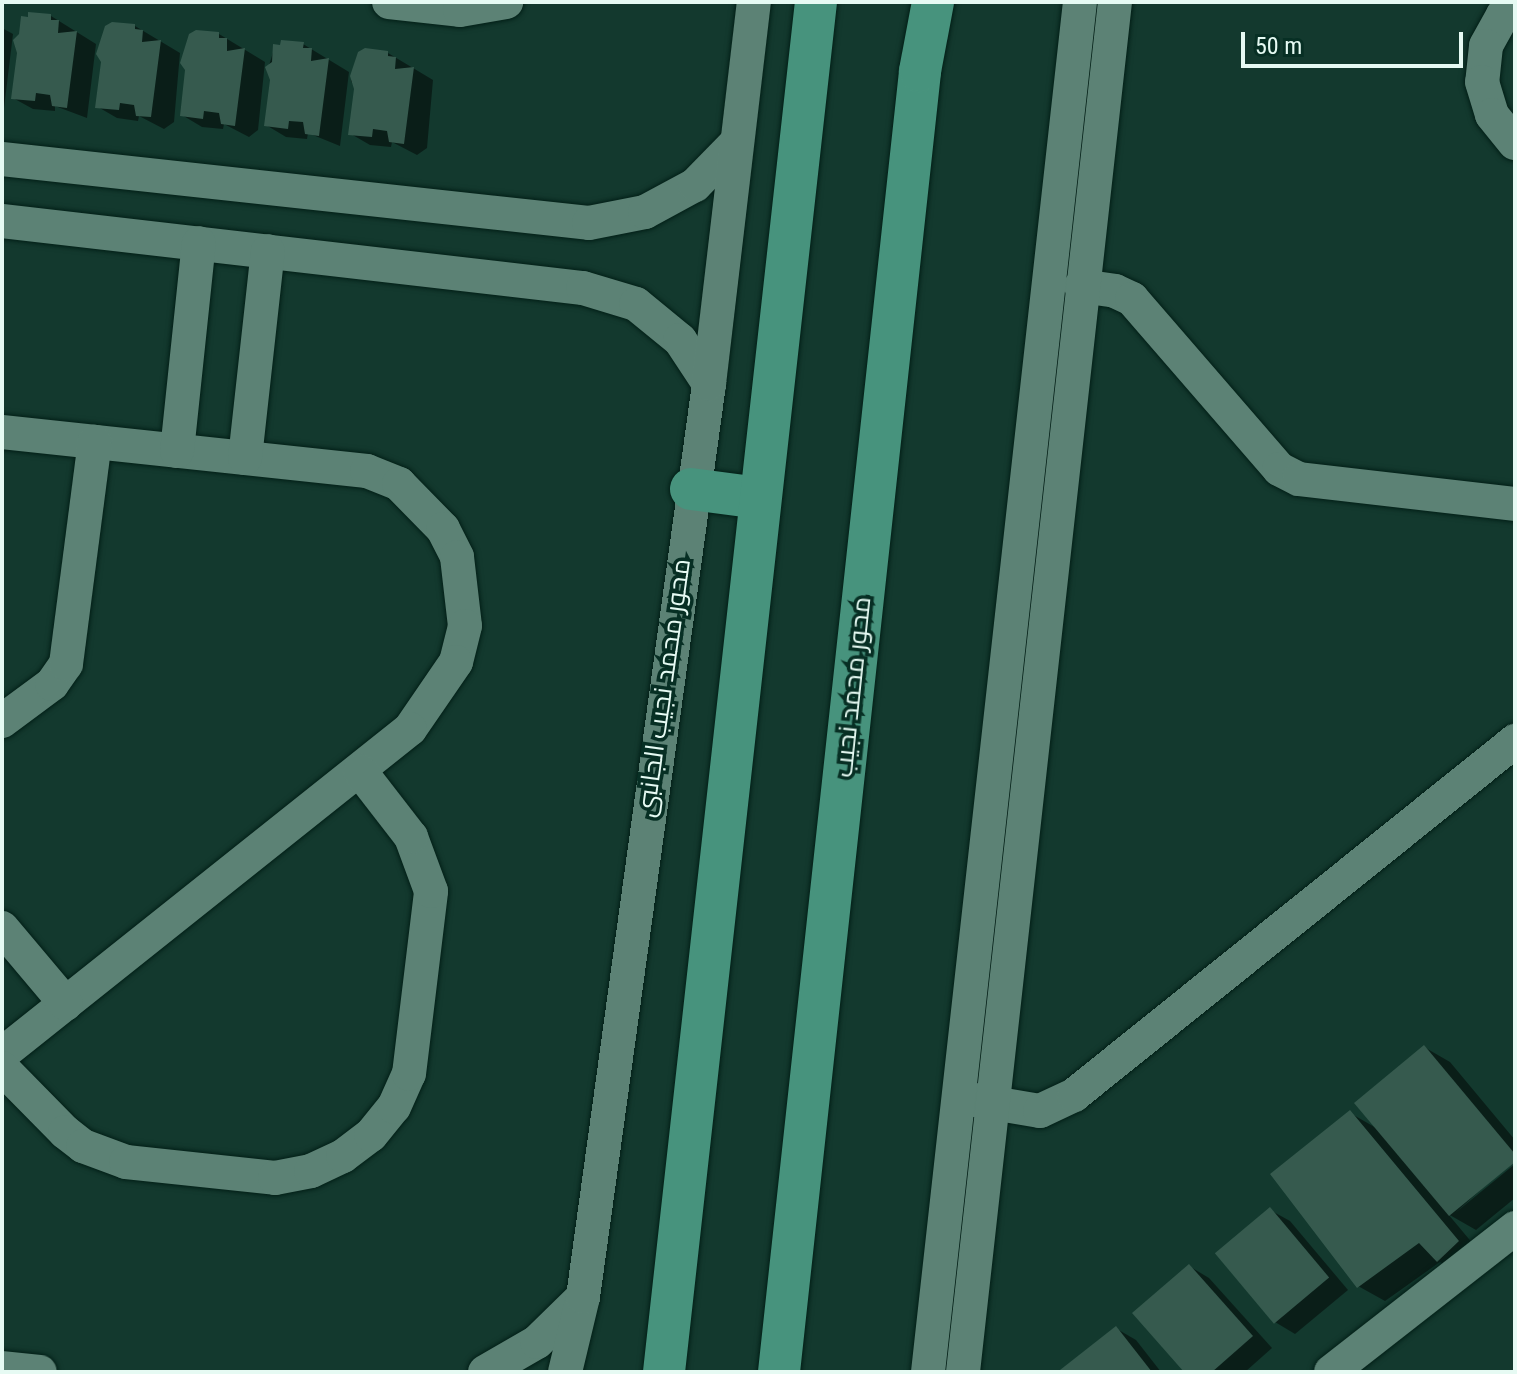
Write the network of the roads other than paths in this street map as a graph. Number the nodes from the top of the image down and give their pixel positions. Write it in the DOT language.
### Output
graph roads {
  1 [pos="389,2"];
  2 [pos="506,2"];
  3 [pos="754,2"];
  4 [pos="816,2"];
  5 [pos="933,2"];
  6 [pos="1080,2"];
  7 [pos="1115,2"];
  8 [pos="1515,5"];
  9 [pos="1515,143"];
  10 [pos="735,144"];
  11 [pos="2,159"];
  12 [pos="2,221"];
  13 [pos="199,243"];
  14 [pos="268,251"];
  15 [pos="1081,286"];
  16 [pos="1058,344"];
  17 [pos="709,384"];
  18 [pos="2,432"];
  19 [pos="95,442"];
  20 [pos="177,451"];
  21 [pos="245,458"];
  22 [pos="691,489"];
  23 [pos="759,498"];
  24 [pos="1515,504"];
  25 [pos="2,721"];
  26 [pos="1515,741"];
  27 [pos="360,771"];
  28 [pos="2,928"];
  29 [pos="66,1004"];
  30 [pos="2,1054"];
  31 [pos="2,1068"];
  32 [pos="957,1097"];
  33 [pos="990,1103"];
  34 [pos="1515,1228"];
  35 [pos="583,1297"];
  36 [pos="778,1362"];
  37 [pos="2,1368"];
  38 [pos="40,1372"];
  39 [pos="485,1372"];
  40 [pos="565,1372"];
  41 [pos="664,1372"];
  42 [pos="928,1372"];
  43 [pos="963,1372"];
  44 [pos="1331,1372"];
  1 -- 2 [label="street"];
  3 -- 10 [label="street, محور محمد نجيب الجانبى"];
  4 -- 23 [label="main road"];
  5 -- 36 [label="main road, محور محمد نجيب"];
  6 -- 16 [label="street"];
  7 -- 15 [label="street"];
  8 -- 9 [label="street"];
  10 -- 11 [label="street"];
  10 -- 17 [label="street, محور محمد نجيب الجانبى"];
  12 -- 13 [label="street"];
  13 -- 14 [label="street"];
  13 -- 20 [label="street"];
  14 -- 17 [label="street"];
  14 -- 21 [label="street"];
  15 -- 16 [label="street"];
  15 -- 24 [label="street"];
  16 -- 32 [label="street"];
  16 -- 33 [label="street"];
  17 -- 22 [label="street, محور محمد نجيب الجانبى"];
  18 -- 19 [label="street"];
  19 -- 20 [label="street"];
  19 -- 25 [label="street"];
  20 -- 21 [label="street"];
  21 -- 27 [label="street"];
  22 -- 23 [label="main road"];
  22 -- 35 [label="street, محور محمد نجيب الجانبى"];
  23 -- 41 [label="main road"];
  26 -- 33 [label="street"];
  27 -- 29 [label="street"];
  27 -- 31 [label="street"];
  28 -- 29 [label="street"];
  29 -- 30 [label="street"];
  32 -- 33 [label="street"];
  32 -- 42 [label="street"];
  33 -- 43 [label="street"];
  34 -- 44 [label="street"];
  35 -- 39 [label="street"];
  35 -- 40 [label="street, محور محمد نجيب الجانبى"];
  37 -- 38 [label="street"];
}
